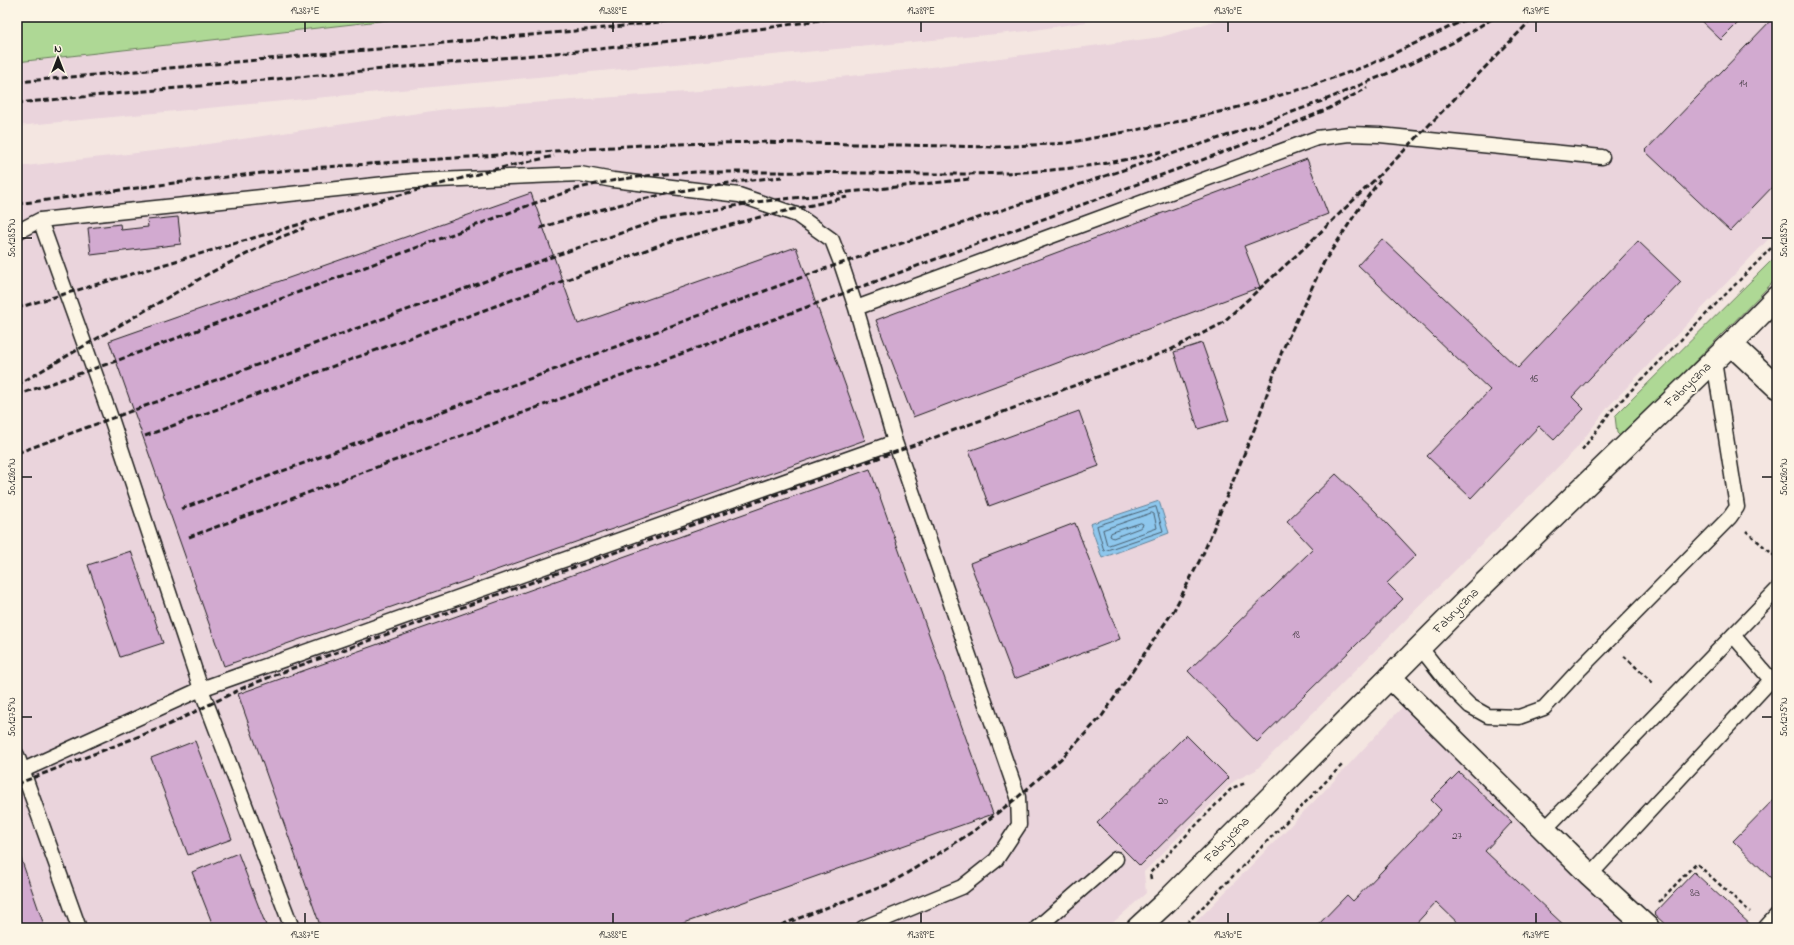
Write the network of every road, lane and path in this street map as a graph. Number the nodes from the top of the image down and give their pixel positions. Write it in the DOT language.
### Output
graph roads {
  1 [pos="1602,157"];
  2 [pos="40,220"];
  3 [pos="17,232"];
  4 [pos="1777,297"];
  5 [pos="856,308"];
  6 [pos="1731,344"];
  7 [pos="1714,361"];
  8 [pos="1777,387"];
  9 [pos="895,442"];
  10 [pos="1730,517"];
  11 [pos="1777,558"];
  12 [pos="1777,590"];
  13 [pos="1733,635"];
  14 [pos="1607,641"];
  15 [pos="1420,647"];
  16 [pos="1390,677"];
  17 [pos="201,689"];
  18 [pos="1671,699"];
  19 [pos="17,755"];
  20 [pos="20,773"];
  21 [pos="1545,829"];
  22 [pos="1116,859"];
  23 [pos="1590,874"];
  24 [pos="1777,915"];
  25 [pos="1644,924"];
  26 [pos="1766,927"];
  27 [pos="79,928"];
  28 [pos="292,928"];
  29 [pos="863,928"];
  30 [pos="1037,928"];
  31 [pos="1138,928"];
  1 -- 5 [label="lane"];
  2 -- 3 [label="lane"];
  2 -- 5 [label="lane"];
  2 -- 17 [label="lane"];
  4 -- 6 [label="street, Fabryczna"];
  5 -- 9 [label="lane"];
  6 -- 7 [label="street, Fabryczna"];
  6 -- 8 [label="street"];
  7 -- 10 [label="lane"];
  7 -- 15 [label="street, Fabryczna"];
  9 -- 17 [label="lane"];
  9 -- 29 [label="lane"];
  10 -- 11 [label="path"];
  10 -- 14 [label="lane"];
  12 -- 13 [label="lane"];
  13 -- 18 [label="lane"];
  13 -- 23 [label="lane"];
  14 -- 15 [label="lane"];
  14 -- 18 [label="path"];
  15 -- 16 [label="street, Fabryczna"];
  16 -- 21 [label="street"];
  16 -- 31 [label="street, Fabryczna"];
  17 -- 20 [label="lane"];
  17 -- 28 [label="lane"];
  18 -- 21 [label="lane"];
  19 -- 20 [label="lane"];
  20 -- 27 [label="lane"];
  21 -- 23 [label="street"];
  22 -- 30 [label="lane"];
  23 -- 25 [label="street"];
  24 -- 26 [label="lane"];
  25 -- 26 [label="path"];
}
